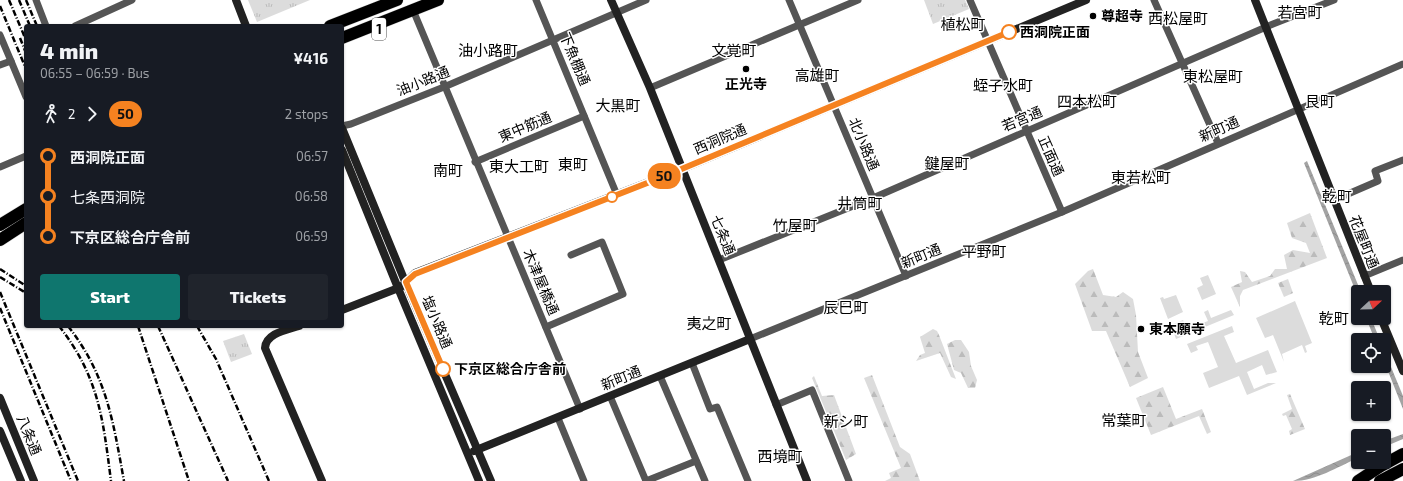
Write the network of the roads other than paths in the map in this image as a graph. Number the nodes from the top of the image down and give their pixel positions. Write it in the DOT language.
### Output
graph roads {
  1 [pos="36,0"];
  2 [pos="132,0"];
  3 [pos="236,0"];
  4 [pos="397,0"];
  5 [pos="438,0"];
  6 [pos="536,0"];
  7 [pos="612,0"];
  8 [pos="646,0"];
  9 [pos="789,0"];
  10 [pos="858,0"];
  11 [pos="970,0"];
  12 [pos="1086,0"];
  13 [pos="1154,0"];
  14 [pos="1255,0"];
  15 [pos="1334,0"];
  16 [pos="413,10"];
  17 [pos="616,12"];
  18 [pos="45,24"];
  19 [pos="79,24"];
  20 [pos="245,24"];
  21 [pos="335,24"];
  22 [pos="800,25"];
  23 [pos="1265,29"];
  24 [pos="0,35"];
  25 [pos="345,36"];
  26 [pos="552,39"];
  27 [pos="988,41"];
  28 [pos="344,44"];
  29 [pos="11,61"];
  30 [pos="1181,64"];
  31 [pos="1403,64"];
  32 [pos="0,65"];
  33 [pos="444,87"];
  34 [pos="650,88"];
  35 [pos="24,92"];
  36 [pos="834,106"];
  37 [pos="1297,109"];
  38 [pos="584,116"];
  39 [pos="344,126"];
  40 [pos="344,132"];
  41 [pos="1026,132"];
  42 [pos="1218,143"];
  43 [pos="344,155"];
  44 [pos="24,157"];
  45 [pos="1403,160"];
  46 [pos="475,162"];
  47 [pos="0,167"];
  48 [pos="682,169"];
  49 [pos="617,195"];
  50 [pos="873,198"];
  51 [pos="1334,200"];
  52 [pos="24,210"];
  53 [pos="1062,212"];
  54 [pos="24,224"];
  55 [pos="0,225"];
  56 [pos="507,238"];
  57 [pos="0,240"];
  58 [pos="571,255"];
  59 [pos="719,260"];
  60 [pos="1403,260"];
  61 [pos="906,276"];
  62 [pos="1364,276"];
  63 [pos="406,282"];
  64 [pos="1368,285"];
  65 [pos="398,288"];
  66 [pos="344,309"];
  67 [pos="1384,325"];
  68 [pos="546,327"];
  69 [pos="293,328"];
  70 [pos="750,339"];
  71 [pos="692,363"];
  72 [pos="1402,366"];
  73 [pos="660,376"];
  74 [pos="610,396"];
  75 [pos="0,398"];
  76 [pos="776,405"];
  77 [pos="580,409"];
  78 [pos="558,418"];
  79 [pos="0,430"];
  80 [pos="17,440"];
  81 [pos="3,446"];
  82 [pos="478,450"];
  83 [pos="468,454"];
  84 [pos="1403,454"];
  85 [pos="696,461"];
  86 [pos="1403,469"];
  87 [pos="21,481"];
  88 [pos="34,481"];
  89 [pos="322,481"];
  90 [pos="479,481"];
  91 [pos="491,481"];
  92 [pos="584,481"];
  93 [pos="646,481"];
  94 [pos="704,481"];
  95 [pos="748,481"];
  96 [pos="807,481"];
  97 [pos="849,481"];
  98 [pos="1358,481"];
  99 [pos="1380,481"];
  1 -- 18 [label="street"];
  2 -- 19 [label="street"];
  3 -- 20 [label="street"];
  4 -- 21 [label="highway, 1"];
  5 -- 16 [label="highway, 1"];
  6 -- 26 [label="street, 下魚棚通"];
  7 -- 17 [label="street, 七条通"];
  8 -- 17 [label="street, 油小路通"];
  9 -- 22 [label="street, 北小路通"];
  10 -- 22 [label="street"];
  11 -- 27 [label="street, 正面通"];
  12 -- 27 [label="street, 西洞院通"];
  13 -- 30 [label="street"];
  14 -- 23 [label="street, 花屋町通"];
  15 -- 23 [label="street, 若宮通"];
  16 -- 25 [label="highway, 1"];
  16 -- 28 [label="highway, 1"];
  16 -- 33 [label="street, 木津屋橋通"];
  17 -- 26 [label="street, 油小路通"];
  17 -- 34 [label="street, 七条通"];
  22 -- 34 [label="street"];
  22 -- 36 [label="street, 北小路通"];
  23 -- 30 [label="street, 若宮通"];
  23 -- 37 [label="street, 花屋町通"];
  24 -- 29 [label="street"];
  26 -- 33 [label="street, 油小路通"];
  26 -- 38 [label="street, 下魚棚通"];
  27 -- 36 [label="street, 西洞院通"];
  27 -- 41 [label="street, 正面通"];
  29 -- 32 [label="street"];
  29 -- 35 [label="street"];
  30 -- 41 [label="street, 若宮通"];
  30 -- 42 [label="street"];
  31 -- 37 [label="street, 新町通"];
  33 -- 39 [label="street, 油小路通"];
  33 -- 46 [label="street, 木津屋橋通"];
  34 -- 48 [label="street, 七条通"];
  36 -- 48 [label="street, 西洞院通"];
  36 -- 50 [label="street, 北小路通"];
  37 -- 42 [label="street, 新町通"];
  37 -- 51 [label="street, 花屋町通"];
  38 -- 46 [label="street, 東中筋通"];
  38 -- 49 [label="street, 下魚棚通"];
  40 -- 63 [label="street, 塩小路通"];
  41 -- 50 [label="street, 若宮通"];
  41 -- 53 [label="street, 正面通"];
  42 -- 53 [label="street, 新町通"];
  43 -- 65 [label="street, 塩小路通"];
  44 -- 47 [label="street"];
  45 -- 51 [label="street"];
  46 -- 56 [label="street, 木津屋橋通"];
  48 -- 49 [label="street, 西洞院通"];
  48 -- 59 [label="street, 七条通"];
  49 -- 56 [label="street, 西洞院通"];
  50 -- 59 [label="street, 若宮通"];
  50 -- 61 [label="street, 北小路通"];
  51 -- 62 [label="street, 花屋町通"];
  52 -- 55 [label="highway"];
  53 -- 61 [label="street, 新町通"];
  54 -- 57 [label="highway"];
  56 -- 63 [label="street, 西洞院通"];
  56 -- 68 [label="street, 木津屋橋通"];
  58 -- 68 [label="street"];
  59 -- 70 [label="street, 七条通"];
  60 -- 62 [label="street"];
  61 -- 70 [label="street, 新町通"];
  62 -- 64 [label="street, 花屋町通"];
  63 -- 65 [label="street, 西洞院通"];
  63 -- 82 [label="street, 塩小路通"];
  65 -- 66 [label="street, 西洞院通"];
  65 -- 83 [label="street, 塩小路通"];
  67 -- 72 [label="street"];
  68 -- 77 [label="street, 木津屋橋通"];
  69 -- 89 [label="street"];
  70 -- 71 [label="street, 新町通"];
  70 -- 76 [label="street, 七条通"];
  71 -- 73 [label="street, 新町通"];
  71 -- 95 [label="street"];
  73 -- 74 [label="street, 新町通"];
  73 -- 85 [label="street"];
  74 -- 77 [label="street, 新町通"];
  74 -- 93 [label="street"];
  75 -- 80 [label="street, 八条通"];
  76 -- 96 [label="street, 七条通"];
  76 -- 97 [label="street"];
  77 -- 78 [label="street, 新町通"];
  78 -- 82 [label="street, 新町通"];
  78 -- 92 [label="street"];
  79 -- 81 [label="street, 八条通"];
  80 -- 81 [label="street"];
  80 -- 88 [label="street, 八条通"];
  81 -- 87 [label="street, 八条通"];
  82 -- 83 [label="street, 新町通"];
  82 -- 91 [label="street, 塩小路通"];
  83 -- 90 [label="street, 塩小路通"];
  84 -- 98 [label="highway"];
  85 -- 93 [label="street"];
  85 -- 94 [label="street"];
  86 -- 99 [label="highway"];
}
